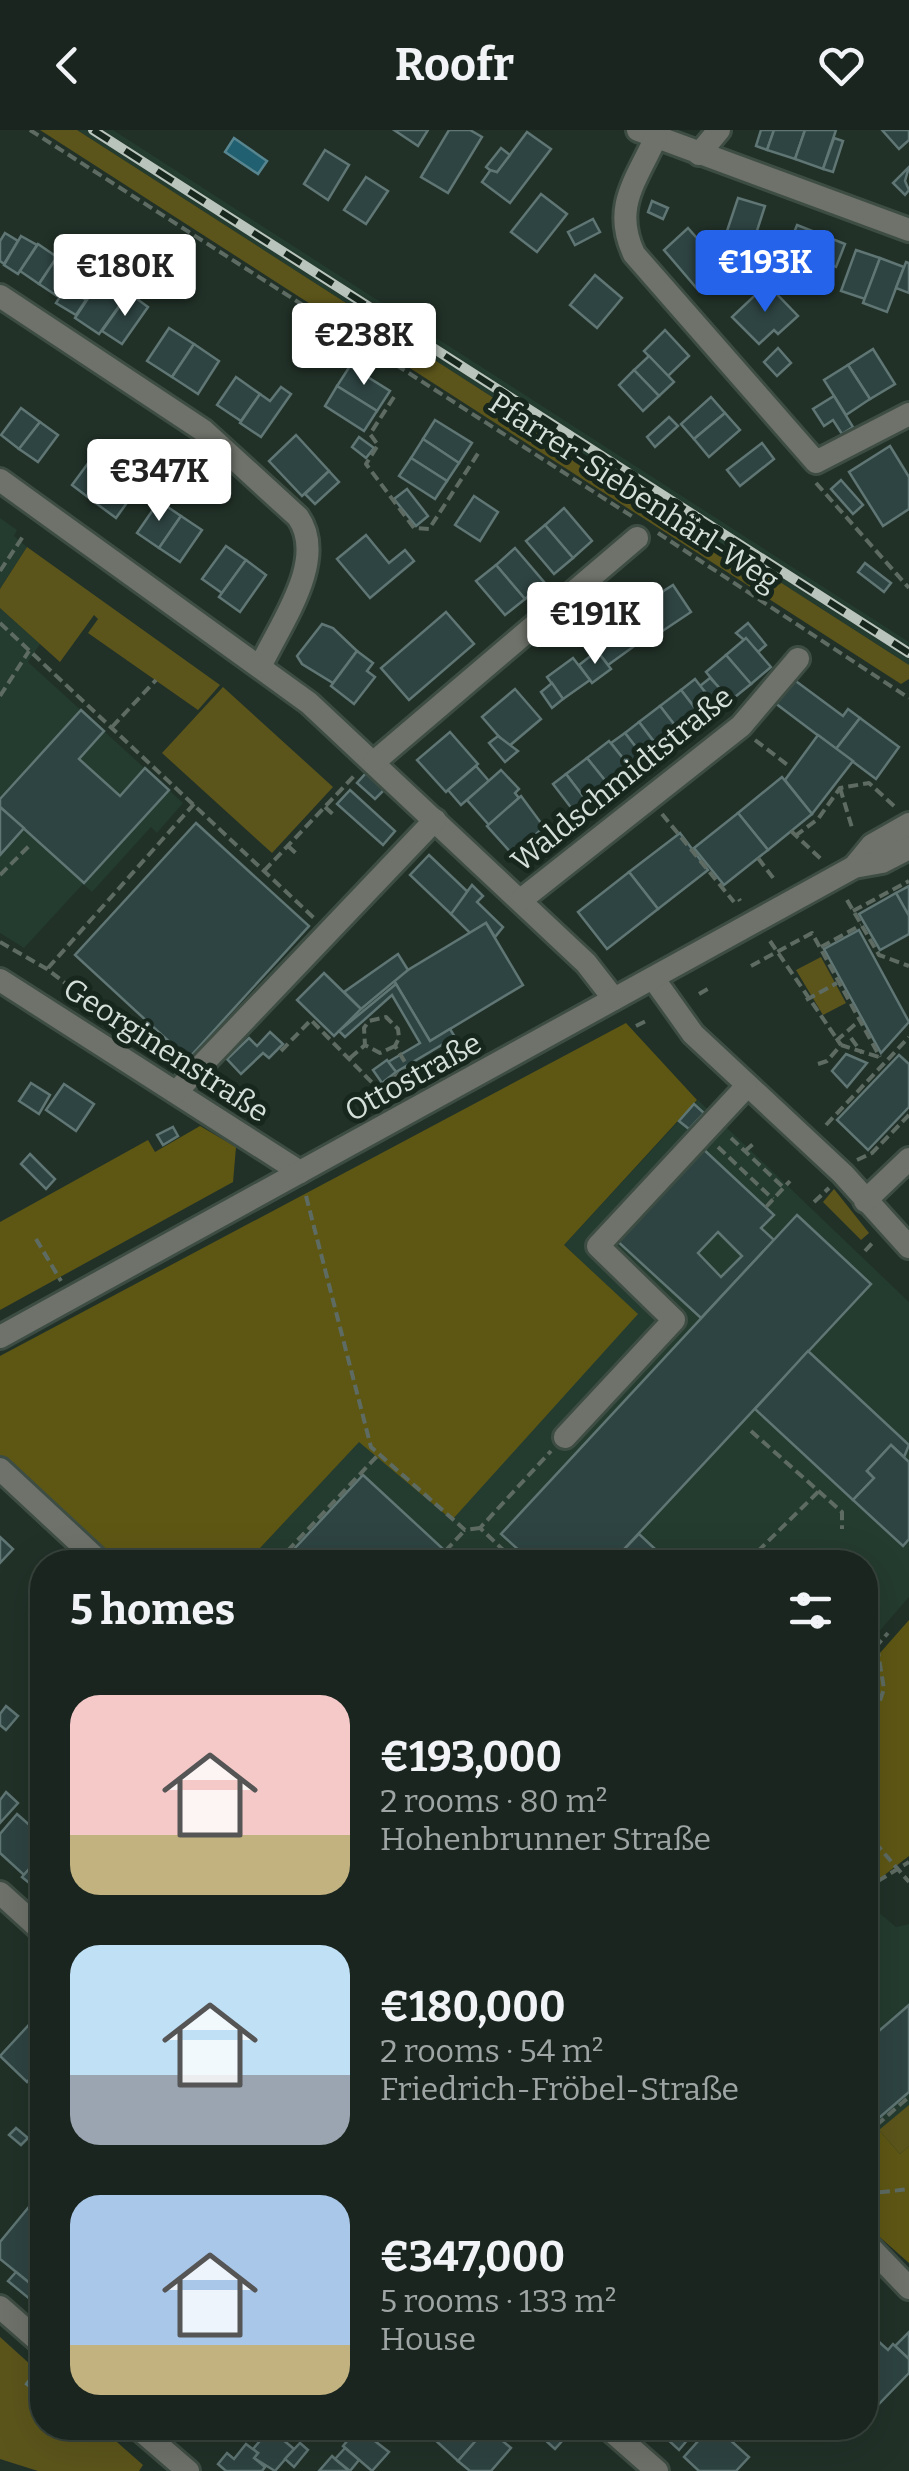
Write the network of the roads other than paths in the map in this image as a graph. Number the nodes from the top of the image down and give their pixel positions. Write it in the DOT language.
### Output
graph roads {
  1 [pos="718,130"];
  2 [pos="647,134"];
  3 [pos="699,154"];
  4 [pos="909,230"];
  5 [pos="0,296"];
  6 [pos="909,414"];
  7 [pos="0,480"];
  8 [pos="640,528"];
  9 [pos="798,658"];
  10 [pos="261,665"];
  11 [pos="372,761"];
  12 [pos="435,820"];
  13 [pos="906,820"];
  14 [pos="909,848"];
  15 [pos="854,867"];
  16 [pos="521,900"];
  17 [pos="653,978"];
  18 [pos="0,980"];
  19 [pos="614,1000"];
  20 [pos="746,1086"];
  21 [pos="176,1092"];
  22 [pos="909,1158"];
  23 [pos="300,1172"];
  24 [pos="866,1201"];
  25 [pos="909,1248"];
  26 [pos="0,1337"];
  27 [pos="565,1437"];
  28 [pos="0,1469"];
  29 [pos="87,1550"];
  30 [pos="0,1893"];
  31 [pos="30,1920"];
  32 [pos="878,2256"];
  33 [pos="909,2288"];
  34 [pos="0,2307"];
  35 [pos="30,2333"];
  36 [pos="152,2440"];
  37 [pos="622,2440"];
  38 [pos="188,2471"];
  39 [pos="657,2471"];
  1 -- 3 [label="street"];
  2 -- 3 [label="street"];
  2 -- 6 [label="street"];
  3 -- 4 [label="street"];
  5 -- 10 [label="street"];
  7 -- 10 [label="street"];
  8 -- 11 [label="street"];
  9 -- 16 [label="street, Waldschmidtstraße"];
  10 -- 11 [label="street"];
  11 -- 12 [label="street"];
  12 -- 16 [label="street"];
  12 -- 21 [label="street"];
  13 -- 15 [label="street, Ottostraße"];
  14 -- 15 [label="street, Ottostraße"];
  15 -- 17 [label="street, Ottostraße"];
  16 -- 19 [label="street"];
  17 -- 19 [label="street, Ottostraße"];
  17 -- 20 [label="street"];
  18 -- 21 [label="street, Georginenstraße"];
  19 -- 23 [label="street, Ottostraße"];
  20 -- 24 [label="street"];
  20 -- 27 [label="street"];
  21 -- 23 [label="street, Georginenstraße"];
  22 -- 24 [label="street"];
  23 -- 26 [label="street, Ottostraße"];
  24 -- 25 [label="street"];
  28 -- 29 [label="street"];
  30 -- 31 [label="street"];
  32 -- 33 [label="street"];
  34 -- 35 [label="street"];
  36 -- 38 [label="street"];
  37 -- 39 [label="street"];
}
